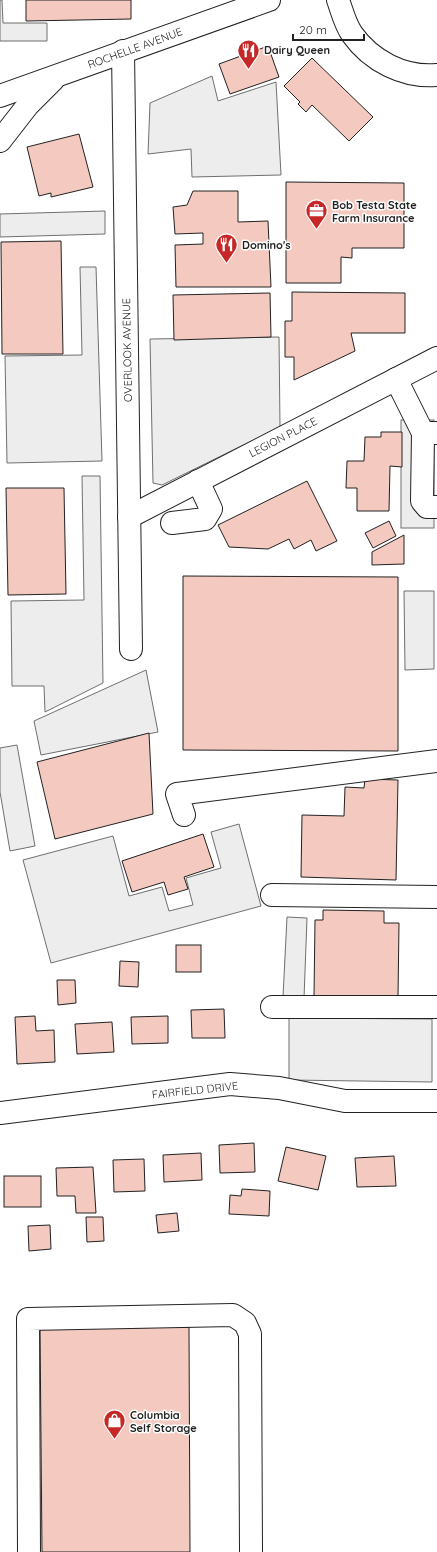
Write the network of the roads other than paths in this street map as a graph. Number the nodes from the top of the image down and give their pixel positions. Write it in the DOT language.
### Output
graph roads {
  1 [pos="269,0"];
  2 [pos="338,0"];
  3 [pos="123,52"];
  4 [pos="58,75"];
  5 [pos="437,75"];
  6 [pos="0,96"];
  7 [pos="0,141"];
  8 [pos="437,358"];
  9 [pos="396,379"];
  10 [pos="430,433"];
  11 [pos="198,481"];
  12 [pos="437,507"];
  13 [pos="129,517"];
  14 [pos="172,523"];
  15 [pos="131,649"];
  16 [pos="437,761"];
  17 [pos="184,815"];
  18 [pos="272,895"];
  19 [pos="437,897"];
  20 [pos="272,1007"];
  21 [pos="437,1007"];
  22 [pos="437,1101"];
  23 [pos="0,1113"];
  24 [pos="29,1552"];
  25 [pos="251,1552"];
  1 -- 3 [label="street, ROCHELLE AVENUE"];
  2 -- 5 [label="street"];
  3 -- 4 [label="street, ROCHELLE AVENUE"];
  3 -- 13 [label="street, OVERLOOK AVENUE"];
  4 -- 6 [label="street, ROCHELLE AVENUE"];
  4 -- 7 [label="street"];
  8 -- 9 [label="street, LEGION PLACE"];
  9 -- 10 [label="street"];
  9 -- 11 [label="street, LEGION PLACE"];
  10 -- 12 [label="street"];
  11 -- 13 [label="street, LEGION PLACE"];
  11 -- 14 [label="street"];
  13 -- 15 [label="street, OVERLOOK AVENUE"];
  16 -- 17 [label="street"];
  18 -- 19 [label="street"];
  20 -- 21 [label="street"];
  22 -- 23 [label="street, FAIRFIELD DRIVE"];
  24 -- 25 [label="street"];
}
